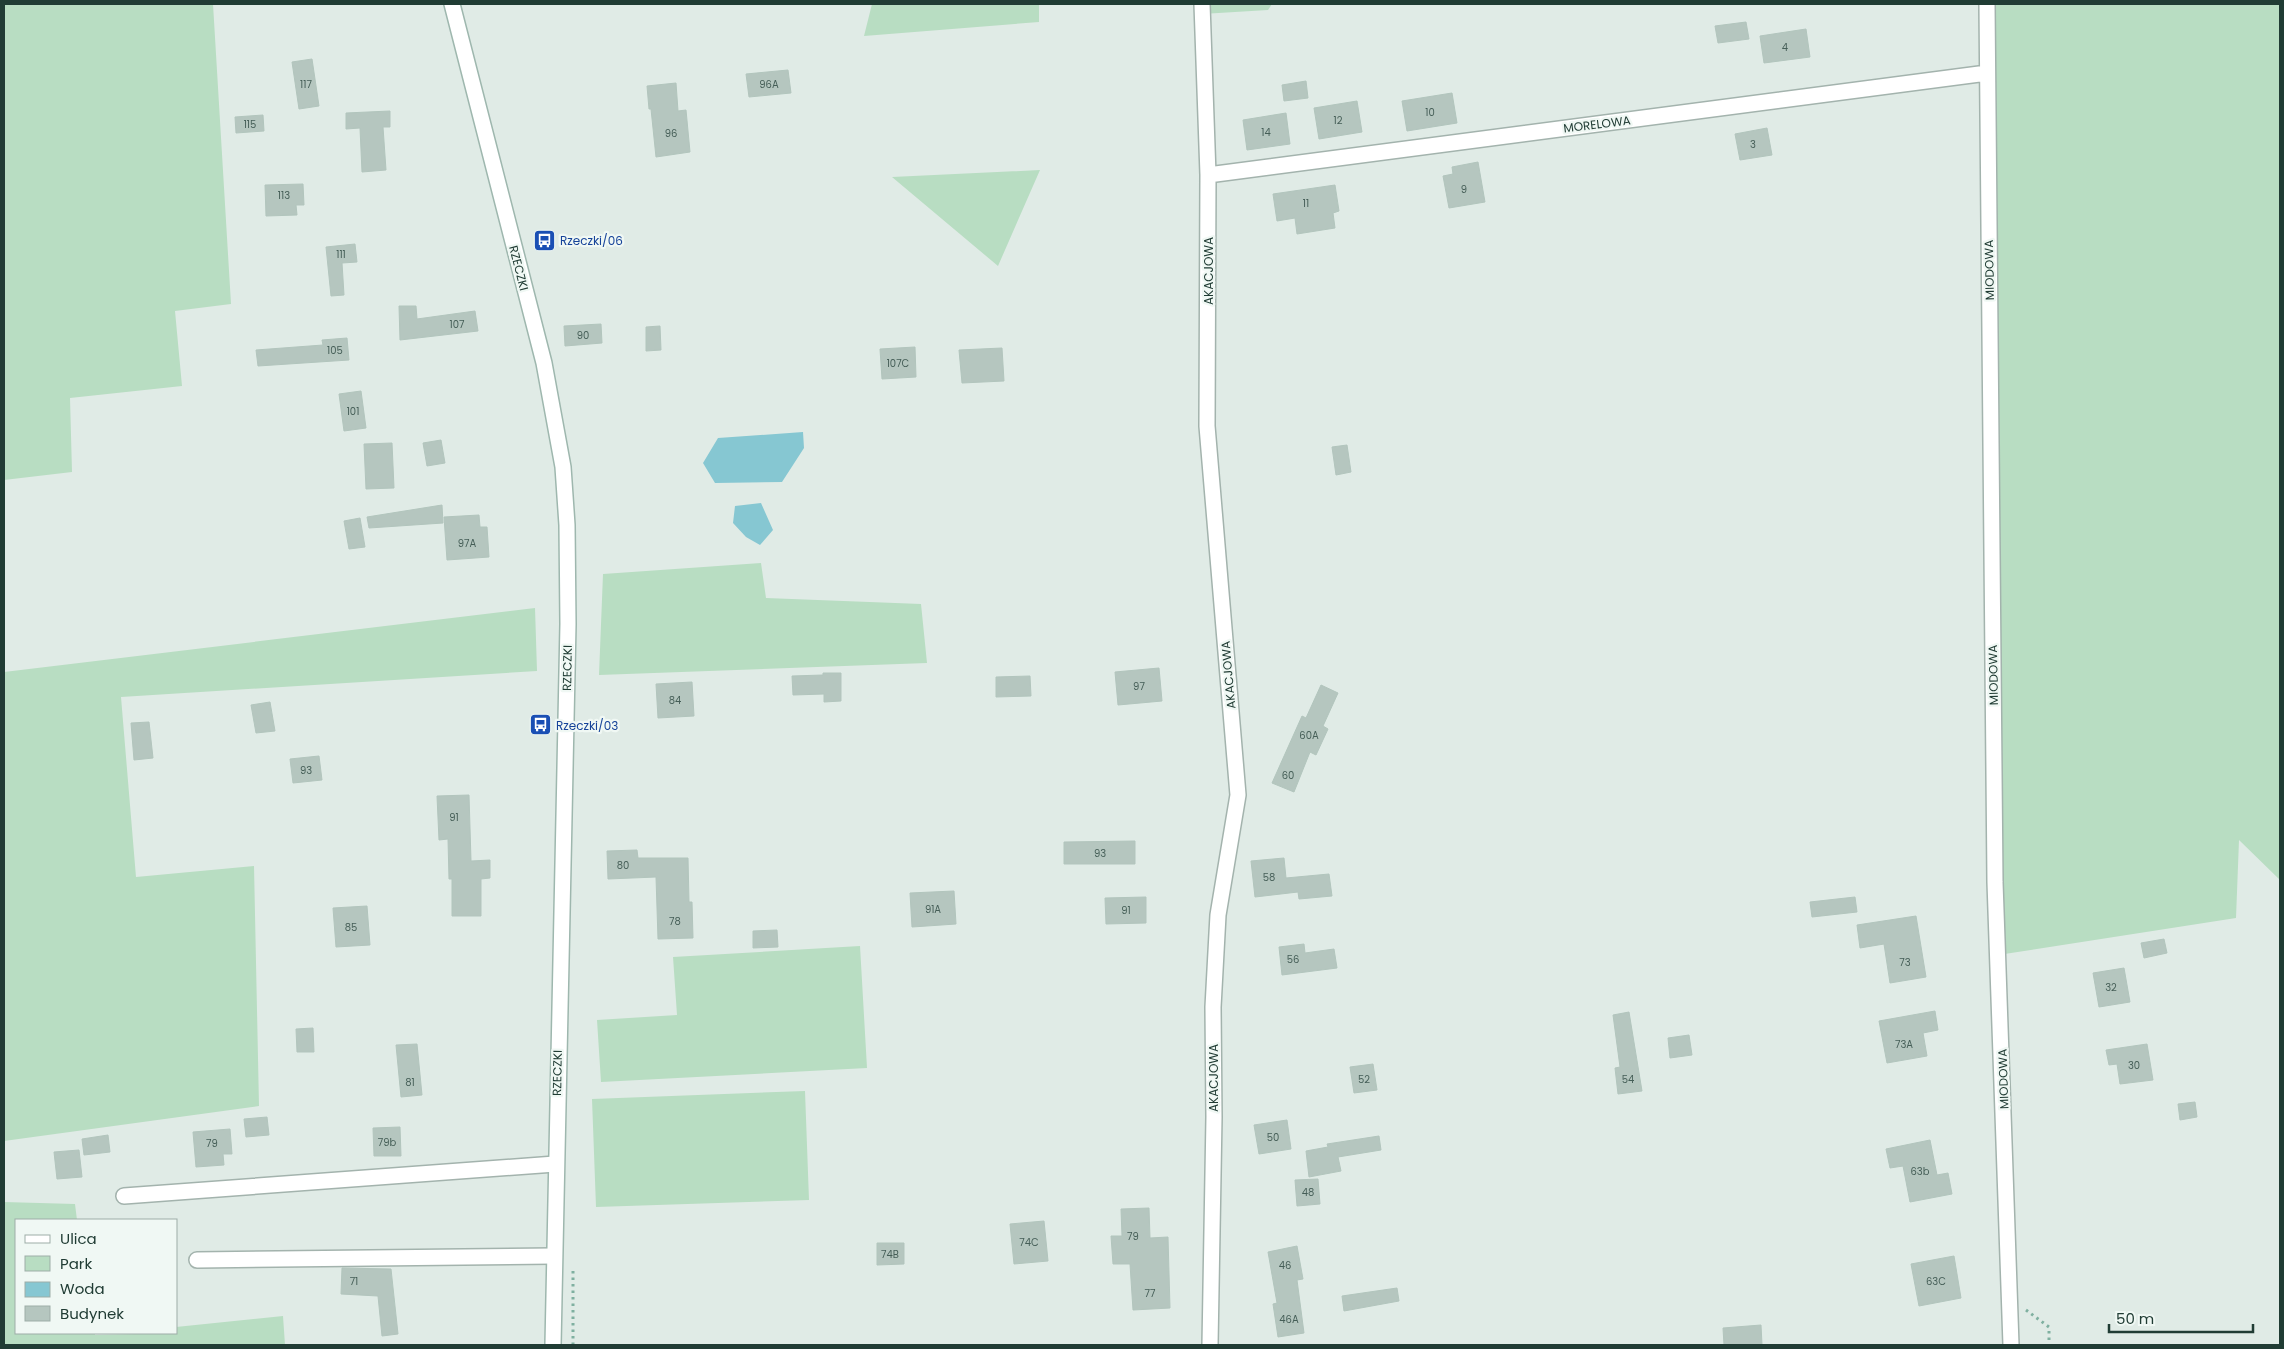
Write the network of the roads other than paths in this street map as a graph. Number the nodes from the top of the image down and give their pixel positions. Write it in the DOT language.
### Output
graph roads {
  1 [pos="452,4"];
  2 [pos="1202,4"];
  3 [pos="1987,4"];
  4 [pos="1987,73"];
  5 [pos="1208,175"];
  6 [pos="555,1164"];
  7 [pos="124,1196"];
  8 [pos="553,1256"];
  9 [pos="197,1260"];
  10 [pos="553,1345"];
  11 [pos="1210,1345"];
  12 [pos="2012,1345"];
  1 -- 6 [label="street, RZECZKI"];
  2 -- 5 [label="street, AKACJOWA"];
  3 -- 4 [label="street, MIODOWA"];
  4 -- 5 [label="street, MORELOWA"];
  4 -- 12 [label="street, MIODOWA"];
  5 -- 11 [label="street, AKACJOWA"];
  6 -- 7 [label="street"];
  6 -- 8 [label="street, RZECZKI"];
  8 -- 9 [label="street"];
  8 -- 10 [label="street, RZECZKI"];
}
